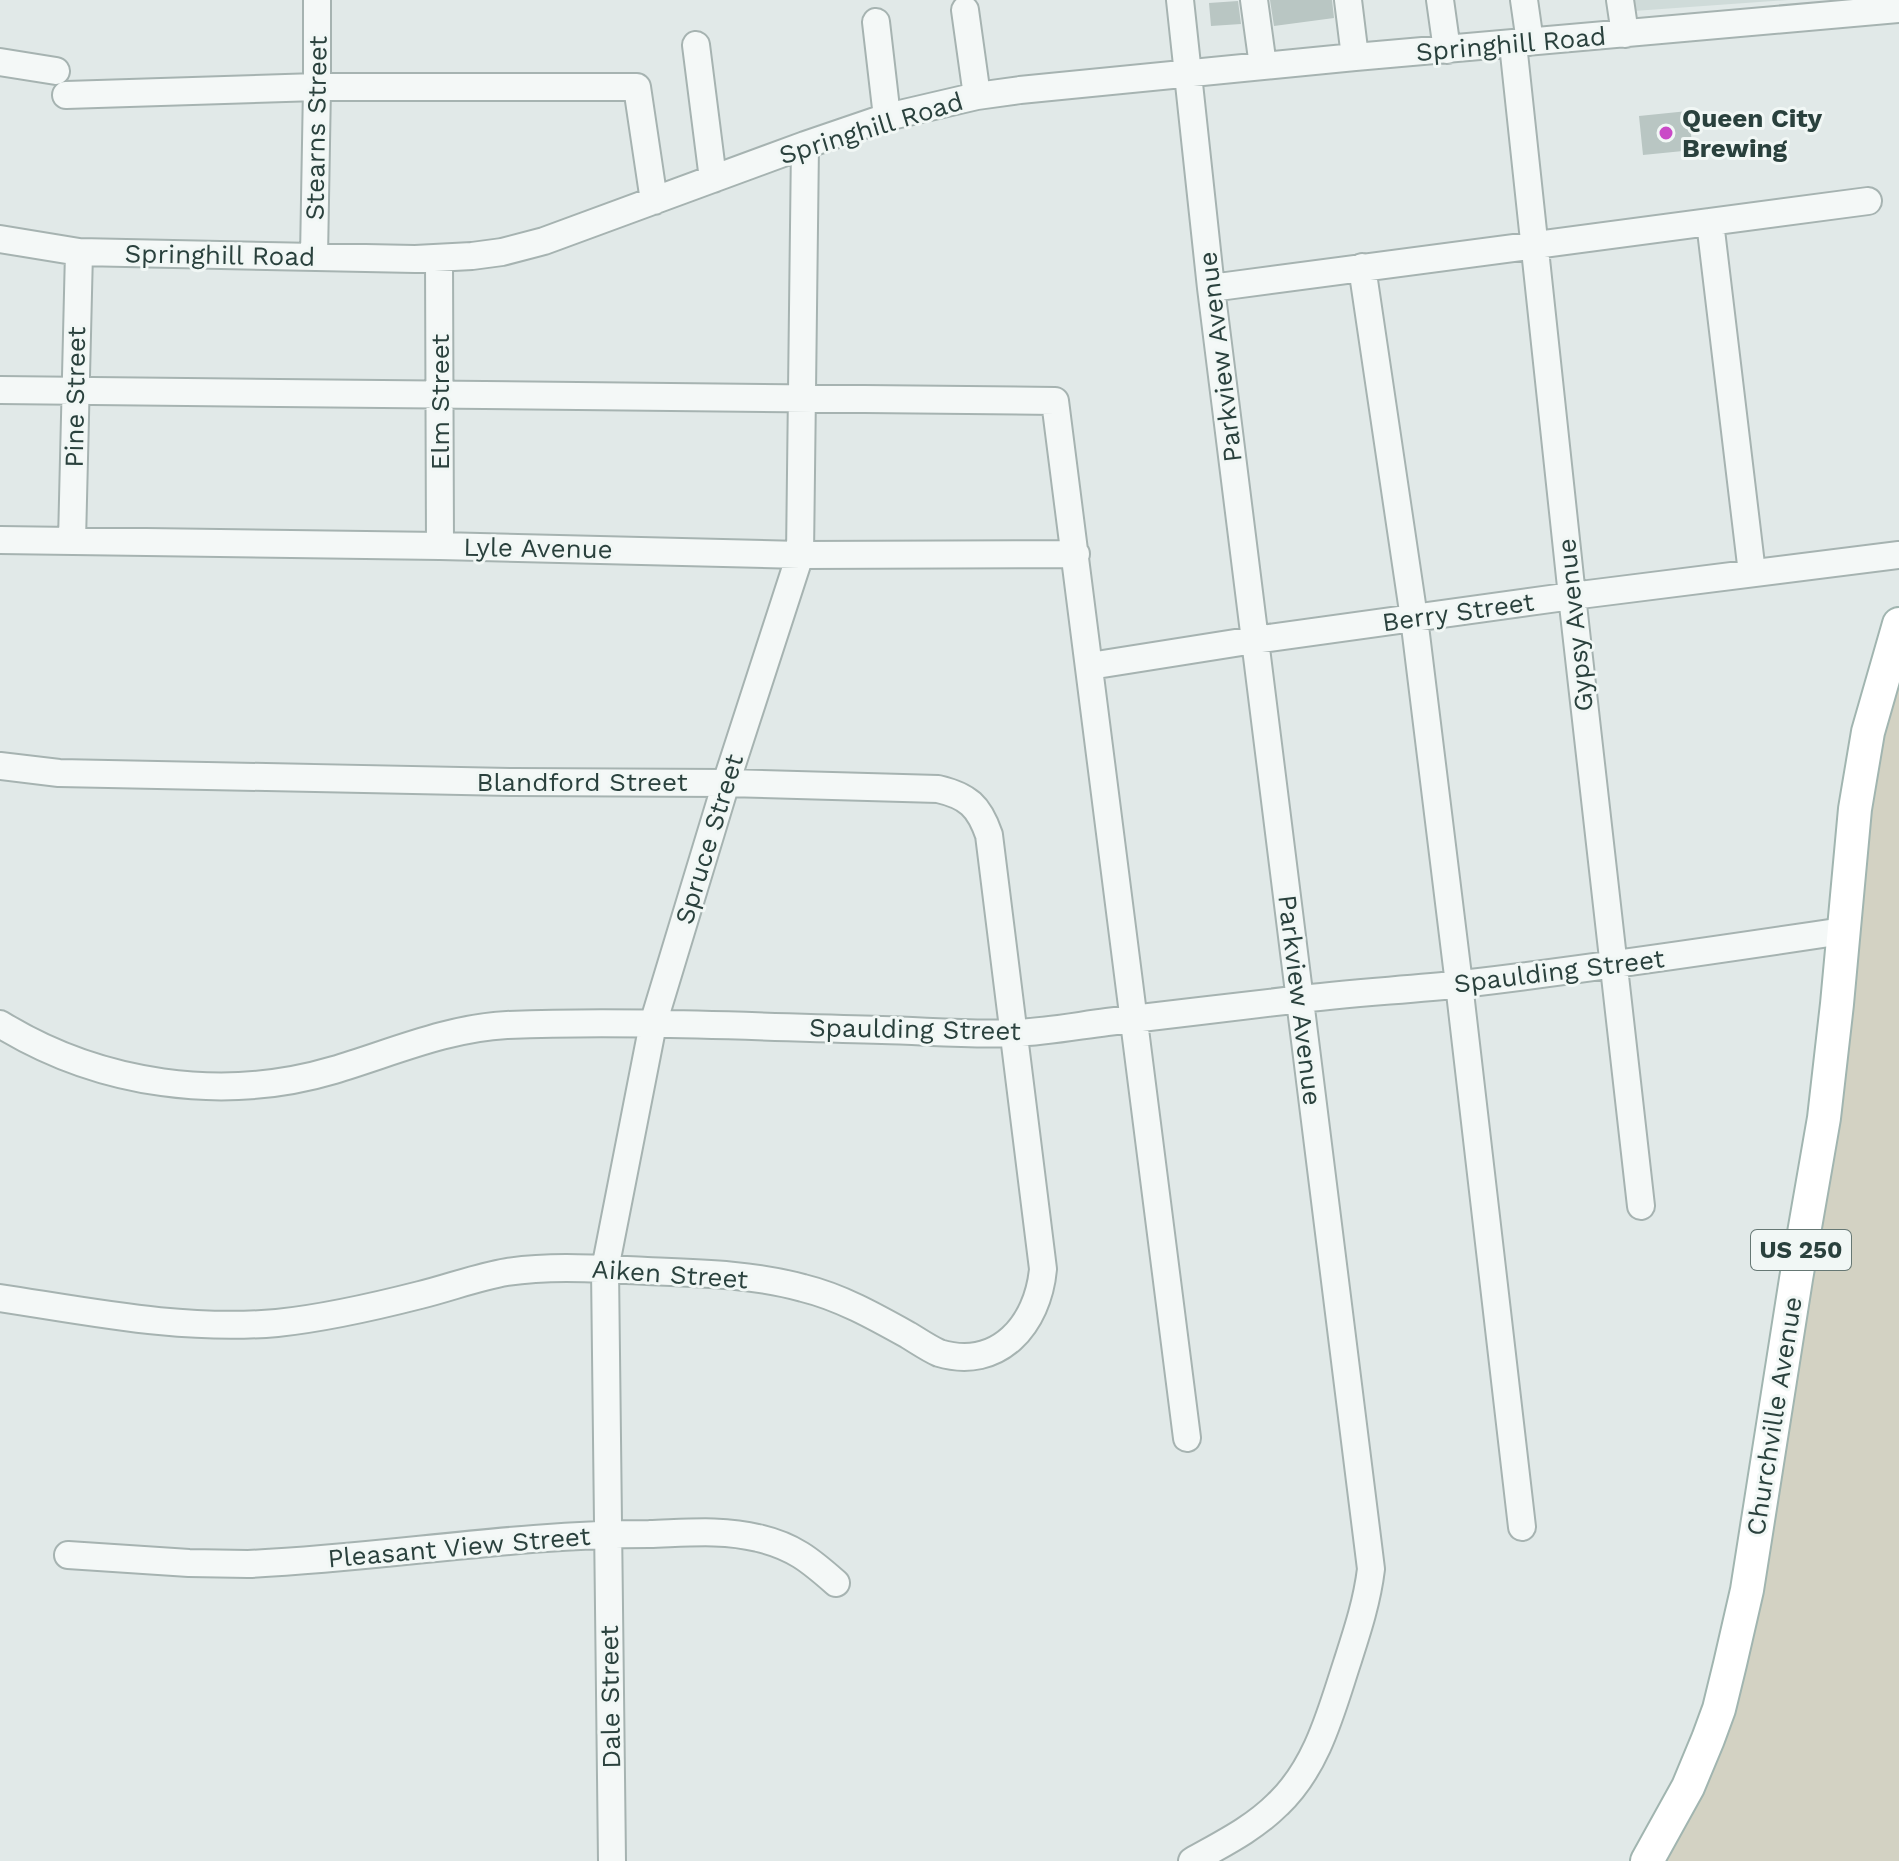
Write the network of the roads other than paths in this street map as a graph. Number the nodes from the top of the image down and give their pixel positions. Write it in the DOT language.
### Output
graph roads {
  1 [pos="317,0"];
  2 [pos="1180,0"];
  3 [pos="1254,0"];
  4 [pos="1348,0"];
  5 [pos="1440,0"];
  6 [pos="1524,0"];
  7 [pos="1620,0"];
  8 [pos="1805,9"];
  9 [pos="1899,9"];
  10 [pos="965,10"];
  11 [pos="1715,13"];
  12 [pos="876,22"];
  13 [pos="1625,34"];
  14 [pos="1522,43"];
  15 [pos="696,45"];
  16 [pos="1447,50"];
  17 [pos="1355,57"];
  18 [pos="0,62"];
  19 [pos="1263,66"];
  20 [pos="1188,73"];
  21 [pos="317,87"];
  22 [pos="977,96"];
  23 [pos="887,117"];
  24 [pos="805,145"];
  25 [pos="713,179"];
  26 [pos="654,201"];
  27 [pos="1868,201"];
  28 [pos="1710,222"];
  29 [pos="0,239"];
  30 [pos="1533,245"];
  31 [pos="79,252"];
  32 [pos="314,257"];
  33 [pos="439,259"];
  34 [pos="1362,267"];
  35 [pos="1211,288"];
  36 [pos="0,390"];
  37 [pos="75,391"];
  38 [pos="439,395"];
  39 [pos="804,400"];
  40 [pos="0,540"];
  41 [pos="72,541"];
  42 [pos="440,546"];
  43 [pos="1076,554"];
  44 [pos="800,555"];
  45 [pos="1899,555"];
  46 [pos="1752,573"];
  47 [pos="1572,596"];
  48 [pos="1414,618"];
  49 [pos="1899,624"];
  50 [pos="1254,640"];
  51 [pos="1090,666"];
  52 [pos="0,766"];
  53 [pos="726,783"];
  54 [pos="1843,931"];
  55 [pos="1614,965"];
  56 [pos="1459,984"];
  57 [pos="1300,999"];
  58 [pos="1134,1019"];
  59 [pos="0,1024"];
  60 [pos="653,1024"];
  61 [pos="1015,1033"];
  62 [pos="1641,1206"];
  63 [pos="605,1269"];
  64 [pos="0,1298"];
  65 [pos="1187,1438"];
  66 [pos="1522,1527"];
  67 [pos="608,1534"];
  68 [pos="68,1555"];
  69 [pos="836,1583"];
  70 [pos="612,1861"];
  71 [pos="1192,1861"];
  72 [pos="1647,1861"];
  1 -- 21 [label="street, Stearns Street"];
  2 -- 20 [label="street, Parkview Avenue"];
  3 -- 19 [label="street"];
  4 -- 17 [label="street"];
  5 -- 16 [label="street"];
  6 -- 14 [label="street, Gypsy Avenue"];
  7 -- 13 [label="street"];
  8 -- 9 [label="street, Springhill Road"];
  8 -- 11 [label="street, Springhill Road"];
  10 -- 22 [label="street"];
  11 -- 13 [label="street, Springhill Road"];
  12 -- 23 [label="street"];
  13 -- 14 [label="street, Springhill Road"];
  14 -- 16 [label="street, Springhill Road"];
  14 -- 30 [label="street, Gypsy Avenue"];
  15 -- 25 [label="street"];
  16 -- 17 [label="street, Springhill Road"];
  17 -- 19 [label="street, Springhill Road"];
  18 -- 21 [label="street"];
  19 -- 20 [label="street, Springhill Road"];
  20 -- 22 [label="street, Springhill Road"];
  20 -- 35 [label="street, Parkview Avenue"];
  21 -- 26 [label="street"];
  21 -- 32 [label="street, Stearns Street"];
  22 -- 23 [label="street, Springhill Road"];
  23 -- 24 [label="street, Springhill Road"];
  24 -- 25 [label="street, Springhill Road"];
  24 -- 39 [label="street, Spruce Street"];
  25 -- 26 [label="street, Springhill Road"];
  26 -- 33 [label="street, Springhill Road"];
  27 -- 28 [label="street"];
  28 -- 30 [label="street"];
  28 -- 46 [label="street"];
  29 -- 31 [label="street, Springhill Road"];
  30 -- 34 [label="street"];
  30 -- 47 [label="street, Gypsy Avenue"];
  31 -- 32 [label="street, Springhill Road"];
  31 -- 37 [label="street, Pine Street"];
  32 -- 33 [label="street, Springhill Road"];
  33 -- 38 [label="street, Elm Street"];
  34 -- 35 [label="street"];
  34 -- 48 [label="street"];
  35 -- 50 [label="street, Parkview Avenue"];
  36 -- 37 [label="street"];
  37 -- 38 [label="street"];
  37 -- 41 [label="street, Pine Street"];
  38 -- 39 [label="street"];
  38 -- 42 [label="street, Elm Street"];
  39 -- 43 [label="street"];
  39 -- 44 [label="street, Spruce Street"];
  40 -- 41 [label="street, Lyle Avenue"];
  41 -- 42 [label="street, Lyle Avenue"];
  42 -- 44 [label="street, Lyle Avenue"];
  43 -- 44 [label="street, Lyle Avenue"];
  43 -- 51 [label="street"];
  44 -- 53 [label="street, Spruce Street"];
  45 -- 46 [label="street, Berry Street"];
  46 -- 47 [label="street, Berry Street"];
  47 -- 48 [label="street, Berry Street"];
  47 -- 55 [label="street, Gypsy Avenue"];
  48 -- 50 [label="street, Berry Street"];
  48 -- 56 [label="street"];
  49 -- 54 [label="main road, Churchville Avenue / US 250"];
  50 -- 51 [label="street, Berry Street"];
  50 -- 57 [label="street, Parkview Avenue"];
  51 -- 58 [label="street"];
  52 -- 53 [label="street, Blandford Street"];
  53 -- 60 [label="street, Spruce Street"];
  53 -- 61 [label="street, Blandford Street"];
  54 -- 55 [label="street, Spaulding Street"];
  54 -- 72 [label="main road, Churchville Avenue / US 250"];
  55 -- 56 [label="street, Spaulding Street"];
  55 -- 62 [label="street, Gypsy Avenue"];
  56 -- 57 [label="street, Spaulding Street"];
  56 -- 66 [label="street"];
  57 -- 58 [label="street, Spaulding Street"];
  57 -- 71 [label="street, Parkview Avenue"];
  58 -- 61 [label="street, Spaulding Street"];
  58 -- 65 [label="street"];
  59 -- 60 [label="street, Spaulding Street"];
  60 -- 61 [label="street, Spaulding Street"];
  60 -- 63 [label="street, Spruce Street"];
  61 -- 63 [label="street, Aiken Street"];
  63 -- 64 [label="street, Aiken Street"];
  63 -- 67 [label="street, Spruce Street"];
  67 -- 68 [label="street, Pleasant View Street"];
  67 -- 69 [label="street, Pleasant View Street"];
  67 -- 70 [label="street, Dale Street"];
}
